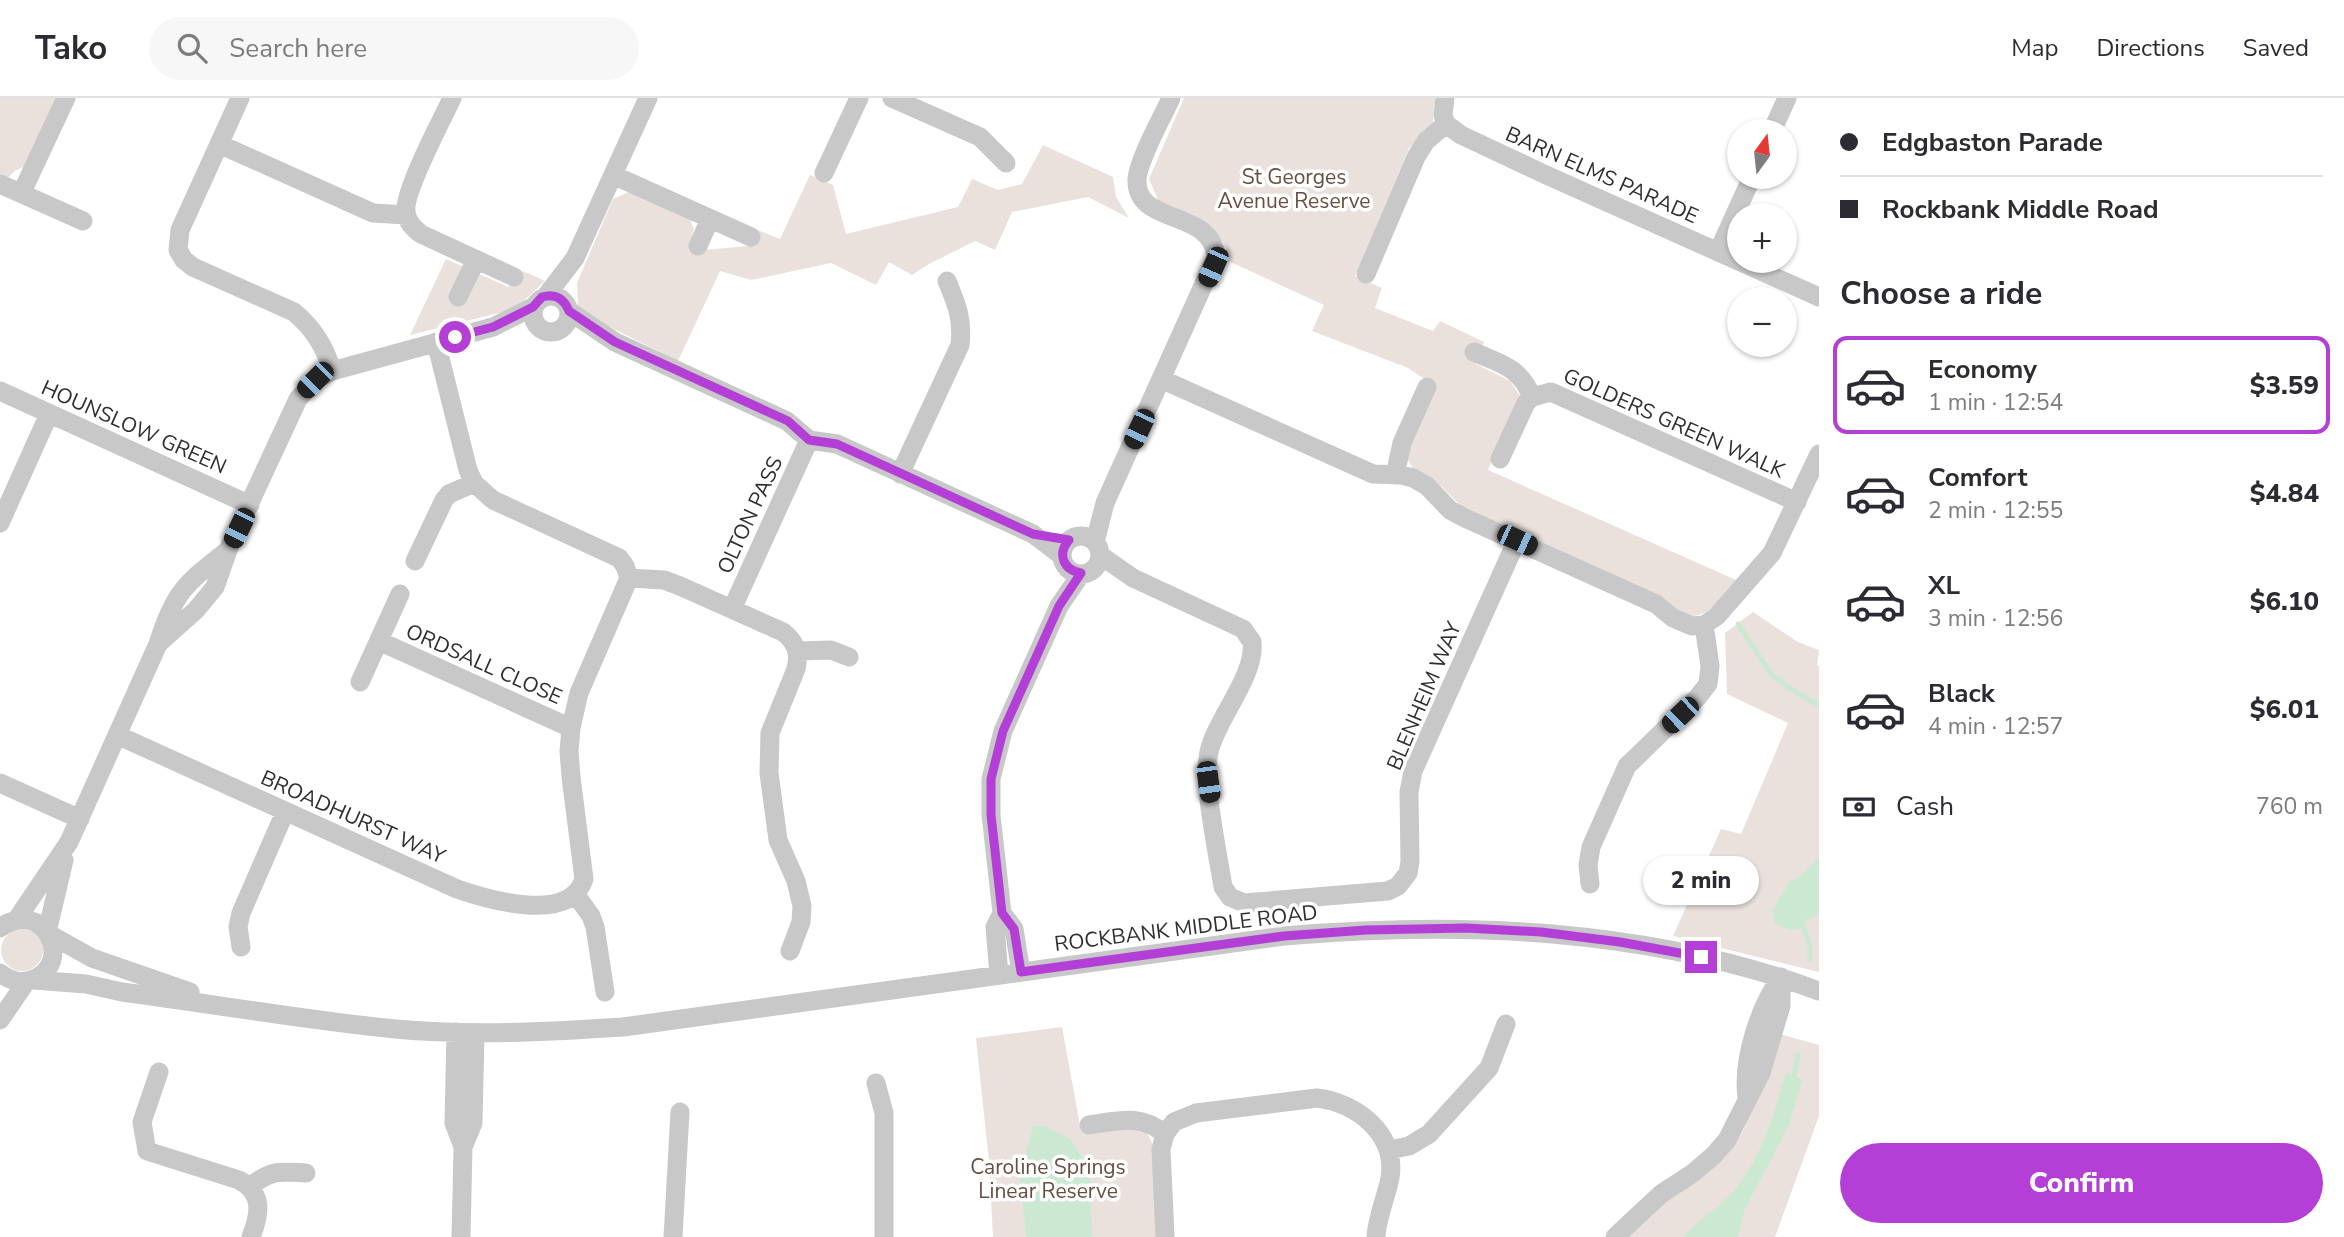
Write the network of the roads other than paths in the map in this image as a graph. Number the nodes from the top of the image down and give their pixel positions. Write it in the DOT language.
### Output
graph roads {
  1 [pos="66,98"];
  2 [pos="240,98"];
  3 [pos="452,98"];
  4 [pos="649,98"];
  5 [pos="859,98"];
  6 [pos="892,98"];
  7 [pos="1171,98"];
  8 [pos="1445,98"];
  9 [pos="1787,98"];
  10 [pos="1777,119"];
  11 [pos="1446,124"];
  12 [pos="219,144"];
  13 [pos="1006,163"];
  14 [pos="824,173"];
  15 [pos="614,175"];
  16 [pos="0,184"];
  17 [pos="1746,189"];
  18 [pos="22,192"];
  19 [pos="406,215"];
  20 [pos="710,219"];
  21 [pos="83,221"];
  22 [pos="751,237"];
  23 [pos="698,246"];
  24 [pos="1718,251"];
  25 [pos="575,258"];
  26 [pos="476,260"];
  27 [pos="1366,274"];
  28 [pos="514,277"];
  29 [pos="947,281"];
  30 [pos="458,297"];
  31 [pos="1819,297"];
  32 [pos="540,301"];
  33 [pos="567,307"];
  34 [pos="493,327"];
  35 [pos="538,328"];
  36 [pos="561,329"];
  37 [pos="436,342"];
  38 [pos="615,342"];
  39 [pos="1474,352"];
  40 [pos="332,371"];
  41 [pos="1161,379"];
  42 [pos="1427,387"];
  43 [pos="0,391"];
  44 [pos="1532,397"];
  45 [pos="50,414"];
  46 [pos="809,440"];
  47 [pos="1819,454"];
  48 [pos="1500,459"];
  49 [pos="901,474"];
  50 [pos="1395,475"];
  51 [pos="474,483"];
  52 [pos="1797,502"];
  53 [pos="250,505"];
  54 [pos="0,523"];
  55 [pos="1517,540"];
  56 [pos="1081,555"];
  57 [pos="415,561"];
  58 [pos="629,578"];
  59 [pos="400,594"];
  60 [pos="732,609"];
  61 [pos="1704,625"];
  62 [pos="379,641"];
  63 [pos="797,651"];
  64 [pos="849,657"];
  65 [pos="360,682"];
  66 [pos="571,728"];
  67 [pos="117,734"];
  68 [pos="0,783"];
  69 [pos="285,812"];
  70 [pos="80,819"];
  71 [pos="69,842"];
  72 [pos="1590,884"];
  73 [pos="576,895"];
  74 [pos="1002,913"];
  75 [pos="6,923"];
  76 [pos="48,933"];
  77 [pos="241,947"];
  78 [pos="790,951"];
  79 [pos="1021,972"];
  80 [pos="0,973"];
  81 [pos="999,975"];
  82 [pos="1781,977"];
  83 [pos="30,981"];
  84 [pos="1819,991"];
  85 [pos="605,992"];
  86 [pos="263,1011"];
  87 [pos="0,1020"];
  88 [pos="1506,1024"];
  89 [pos="466,1033"];
  90 [pos="159,1072"];
  91 [pos="876,1083"];
  92 [pos="680,1112"];
  93 [pos="1089,1125"];
  94 [pos="1165,1134"];
  95 [pos="1389,1150"];
  96 [pos="306,1173"];
  97 [pos="250,1187"];
  98 [pos="251,1237"];
  99 [pos="461,1237"];
  100 [pos="673,1237"];
  101 [pos="884,1237"];
  102 [pos="1166,1237"];
  103 [pos="1376,1237"];
  104 [pos="1615,1237"];
  1 -- 18 [label="street"];
  2 -- 12 [label="street"];
  3 -- 19 [label="street"];
  4 -- 15 [label="street"];
  5 -- 14 [label="street"];
  6 -- 13 [label="street"];
  7 -- 41 [label="street"];
  8 -- 11 [label="street"];
  9 -- 10 [label="street"];
  11 -- 24 [label="street, BARN ELMS PARADE"];
  11 -- 27 [label="street"];
  12 -- 19 [label="street"];
  12 -- 40 [label="street"];
  15 -- 20 [label="street"];
  15 -- 25 [label="street"];
  16 -- 18 [label="street"];
  17 -- 24 [label="street"];
  18 -- 21 [label="street"];
  19 -- 26 [label="street"];
  20 -- 22 [label="street"];
  20 -- 23 [label="street"];
  24 -- 31 [label="street, BARN ELMS PARADE"];
  25 -- 32 [label="street"];
  25 -- 33 [label="street"];
  26 -- 28 [label="street"];
  26 -- 30 [label="street"];
  29 -- 49 [label="street"];
  32 -- 33 [label="street"];
  32 -- 34 [label="street"];
  32 -- 35 [label="street"];
  33 -- 36 [label="street"];
  33 -- 38 [label="street"];
  34 -- 35 [label="street"];
  34 -- 37 [label="street"];
  35 -- 36 [label="street"];
  36 -- 38 [label="street"];
  37 -- 40 [label="street"];
  37 -- 51 [label="street"];
  38 -- 46 [label="street"];
  39 -- 44 [label="street, GOLDERS GREEN WALK"];
  40 -- 53 [label="street"];
  41 -- 50 [label="street"];
  41 -- 56 [label="street"];
  42 -- 50 [label="street"];
  43 -- 45 [label="street, HOUNSLOW GREEN"];
  44 -- 48 [label="street, GOLDERS GREEN WALK"];
  44 -- 52 [label="street, GOLDERS GREEN WALK"];
  45 -- 53 [label="street, HOUNSLOW GREEN"];
  45 -- 54 [label="street"];
  46 -- 49 [label="street, BLENHEIM WAY"];
  46 -- 60 [label="street, OLTON PASS"];
  47 -- 52 [label="street"];
  49 -- 56 [label="street, BLENHEIM WAY"];
  50 -- 55 [label="street"];
  51 -- 57 [label="street"];
  51 -- 58 [label="street"];
  52 -- 61 [label="street"];
  53 -- 67 [label="street"];
  55 -- 56 [label="street, BLENHEIM WAY"];
  55 -- 61 [label="street"];
  56 -- 74 [label="street"];
  58 -- 60 [label="street"];
  58 -- 66 [label="street"];
  59 -- 62 [label="street, ORDSALL CLOSE"];
  60 -- 63 [label="street"];
  61 -- 72 [label="street"];
  62 -- 65 [label="street, ORDSALL CLOSE"];
  62 -- 66 [label="street, ORDSALL CLOSE"];
  63 -- 64 [label="street"];
  63 -- 78 [label="street"];
  66 -- 73 [label="street"];
  67 -- 69 [label="street, BROADHURST WAY"];
  67 -- 70 [label="street"];
  68 -- 70 [label="street"];
  69 -- 73 [label="street, BROADHURST WAY"];
  69 -- 77 [label="street"];
  70 -- 71 [label="street"];
  71 -- 75 [label="street"];
  71 -- 76 [label="street"];
  73 -- 85 [label="street"];
  74 -- 79 [label="street"];
  74 -- 81 [label="street"];
  75 -- 76 [label="street, ROCKBANK MIDDLE ROAD"];
  76 -- 83 [label="street"];
  76 -- 86 [label="street, ROCKBANK MIDDLE ROAD"];
  79 -- 81 [label="street, ROCKBANK MIDDLE ROAD"];
  79 -- 82 [label="street, ROCKBANK MIDDLE ROAD"];
  80 -- 83 [label="street, ROCKBANK MIDDLE ROAD"];
  81 -- 89 [label="street, ROCKBANK MIDDLE ROAD"];
  82 -- 84 [label="street, ROCKBANK MIDDLE ROAD"];
  82 -- 104 [label="street"];
  83 -- 86 [label="street, ROCKBANK MIDDLE ROAD"];
  83 -- 87 [label="street"];
  86 -- 89 [label="street, ROCKBANK MIDDLE ROAD"];
  88 -- 95 [label="street"];
  89 -- 99 [label="street"];
  90 -- 97 [label="street"];
  91 -- 101 [label="street"];
  92 -- 100 [label="street"];
  93 -- 94 [label="street"];
  94 -- 95 [label="street"];
  94 -- 102 [label="street"];
  95 -- 103 [label="street"];
  96 -- 97 [label="street"];
  97 -- 98 [label="street"];
}
